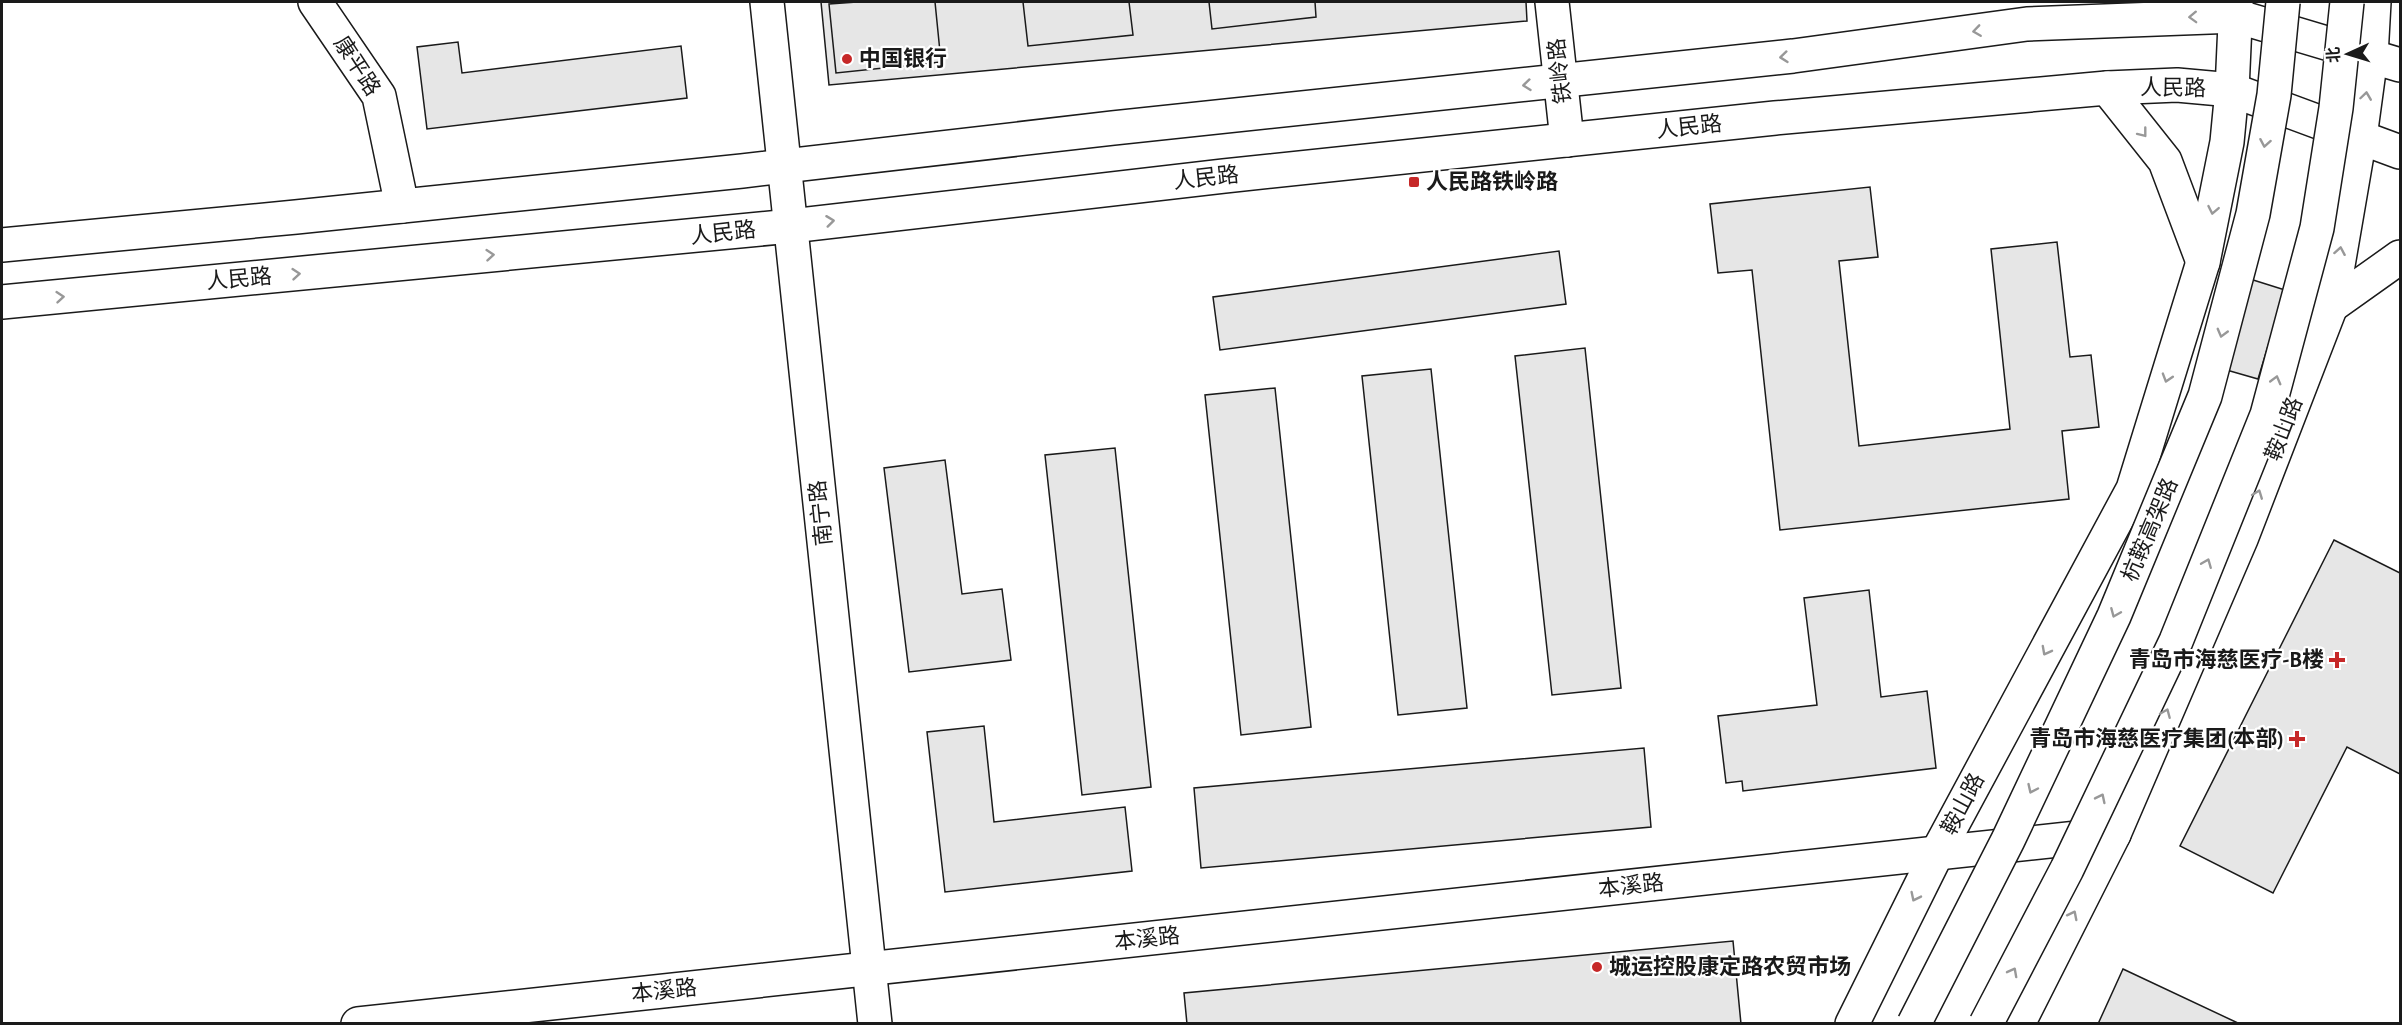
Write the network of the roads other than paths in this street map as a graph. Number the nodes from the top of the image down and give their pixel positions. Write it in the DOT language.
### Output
graph roads {
  1 [pos="315,2"];
  2 [pos="767,2"];
  3 [pos="1552,2"];
  4 [pos="2093,2"];
  5 [pos="2283,2"];
  6 [pos="2347,2"];
  7 [pos="2374,2"];
  8 [pos="2236,9"];
  9 [pos="2027,24"];
  10 [pos="2386,60"];
  11 [pos="1561,81"];
  12 [pos="2107,88"];
  13 [pos="2232,90"];
  14 [pos="2360,137"];
  15 [pos="1567,140"];
  16 [pos="2400,152"];
  17 [pos="784,166"];
  18 [pos="402,206"];
  19 [pos="791,226"];
  20 [pos="2,245"];
  21 [pos="2400,257"];
  22 [pos="2203,262"];
  23 [pos="2,302"];
  24 [pos="2331,306"];
  25 [pos="2114,834"];
  26 [pos="1937,853"];
  27 [pos="868,969"];
  28 [pos="358,1023"];
  29 [pos="875,1023"];
  30 [pos="1852,1023"];
  31 [pos="1914,1023"];
  32 [pos="1986,1023"];
  33 [pos="2018,1023"];
  1 -- 18 [label="main road, 康平路"];
  2 -- 17 [label="main road, 南宁路"];
  3 -- 11 [label="main road, 铁岭路"];
  4 -- 9 [label="main road"];
  5 -- 31 [label="main road, 杭鞍高架路, one-way, bridge"];
  32 -- 6 [label="main road, one-way, bridge"];
  7 -- 10 [label="main road, 鞍山路"];
  8 -- 9 [label="main road, one-way"];
  8 -- 10 [label="main road"];
  8 -- 13 [label="main road"];
  9 -- 11 [label="main road, one-way"];
  14 -- 10 [label="main road, 鞍山路, one-way"];
  11 -- 15 [label="main road, 铁岭路"];
  11 -- 17 [label="main road, one-way"];
  12 -- 13 [label="main road, 人民路"];
  12 -- 15 [label="main road, 人民路"];
  12 -- 22 [label="main road, one-way"];
  13 -- 14 [label="main road, 人民路"];
  13 -- 22 [label="main road, 鞍山路, one-way"];
  14 -- 16 [label="main road, 人民路"];
  24 -- 14 [label="main road, 鞍山路, one-way"];
  19 -- 15 [label="main road, 人民路, one-way"];
  17 -- 18 [label="main road"];
  17 -- 19 [label="main road, 南宁路"];
  18 -- 20 [label="main road"];
  23 -- 19 [label="main road, 人民路, one-way"];
  19 -- 27 [label="main road, 南宁路"];
  21 -- 24 [label="main road"];
  22 -- 26 [label="main road, 鞍山路, one-way"];
  25 -- 24 [label="main road, 鞍山路, one-way"];
  25 -- 26 [label="main road, 鞍山路"];
  33 -- 25 [label="main road, 鞍山路, one-way"];
  26 -- 27 [label="main road, 本溪路"];
  26 -- 30 [label="main road, 鞍山路, one-way"];
  27 -- 28 [label="main road, 本溪路"];
  27 -- 29 [label="main road, 南宁路"];
}
